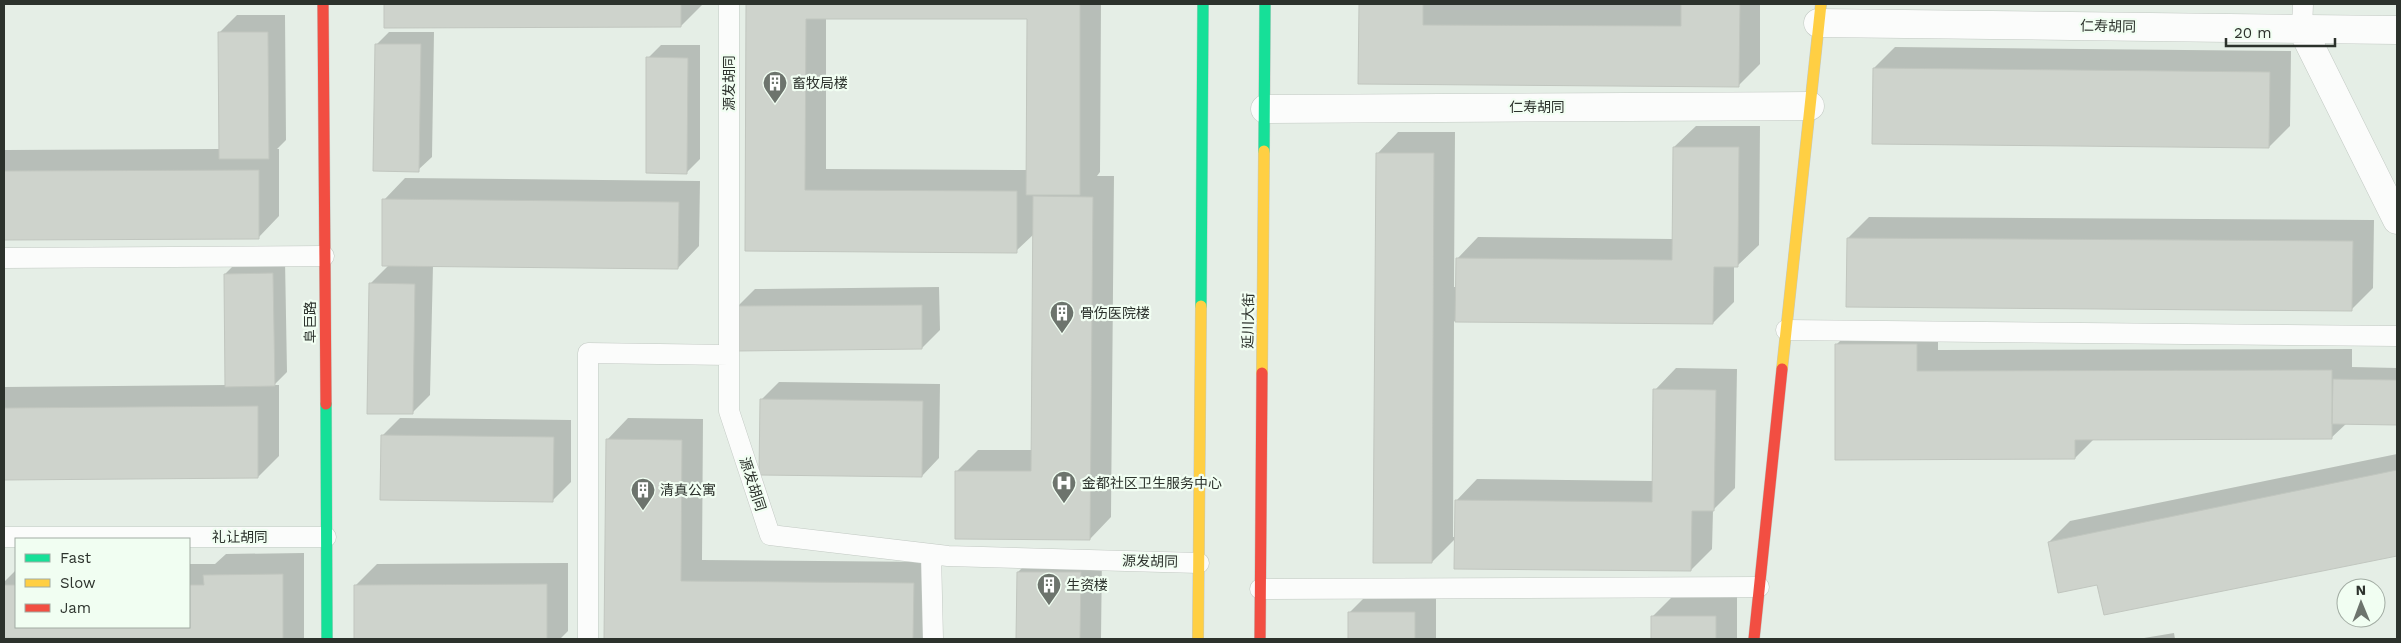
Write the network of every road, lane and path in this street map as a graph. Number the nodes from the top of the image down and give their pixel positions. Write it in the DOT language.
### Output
graph roads {
  1 [pos="323,4"];
  2 [pos="729,4"];
  3 [pos="1203,4"];
  4 [pos="1265,4"];
  5 [pos="1820,13"];
  6 [pos="2302,16"];
  7 [pos="2397,30"];
  8 [pos="1810,106"];
  9 [pos="1265,109"];
  10 [pos="2394,205"];
  11 [pos="324,256"];
  12 [pos="4,258"];
  13 [pos="1786,330"];
  14 [pos="2397,336"];
  15 [pos="729,355"];
  16 [pos="4,537"];
  17 [pos="326,537"];
  18 [pos="931,554"];
  19 [pos="1199,563"];
  20 [pos="1759,587"];
  21 [pos="1260,589"];
  22 [pos="327,639"];
  23 [pos="588,639"];
  24 [pos="933,639"];
  25 [pos="1198,639"];
  26 [pos="1260,639"];
  27 [pos="1754,639"];
  1 -- 11 [label="street, 阜巨路"];
  2 -- 15 [label="lane, 源发胡同"];
  3 -- 19 [label="street"];
  4 -- 9 [label="street, 延川大街"];
  5 -- 6 [label="street, 仁寿胡同"];
  5 -- 8 [label="street"];
  6 -- 7 [label="street, 仁寿胡同"];
  6 -- 10 [label="street"];
  8 -- 9 [label="street, 仁寿胡同"];
  8 -- 13 [label="street"];
  9 -- 21 [label="street, 延川大街"];
  11 -- 12 [label="lane"];
  11 -- 17 [label="street, 阜巨路"];
  13 -- 14 [label="lane"];
  13 -- 20 [label="street"];
  15 -- 18 [label="lane, 源发胡同"];
  15 -- 23 [label="lane"];
  16 -- 17 [label="lane, 礼让胡同"];
  17 -- 22 [label="street, 阜巨路"];
  18 -- 19 [label="lane, 源发胡同"];
  18 -- 24 [label="lane"];
  19 -- 25 [label="street"];
  20 -- 21 [label="lane"];
  20 -- 27 [label="street"];
  21 -- 26 [label="street, 延川大街"];
}
